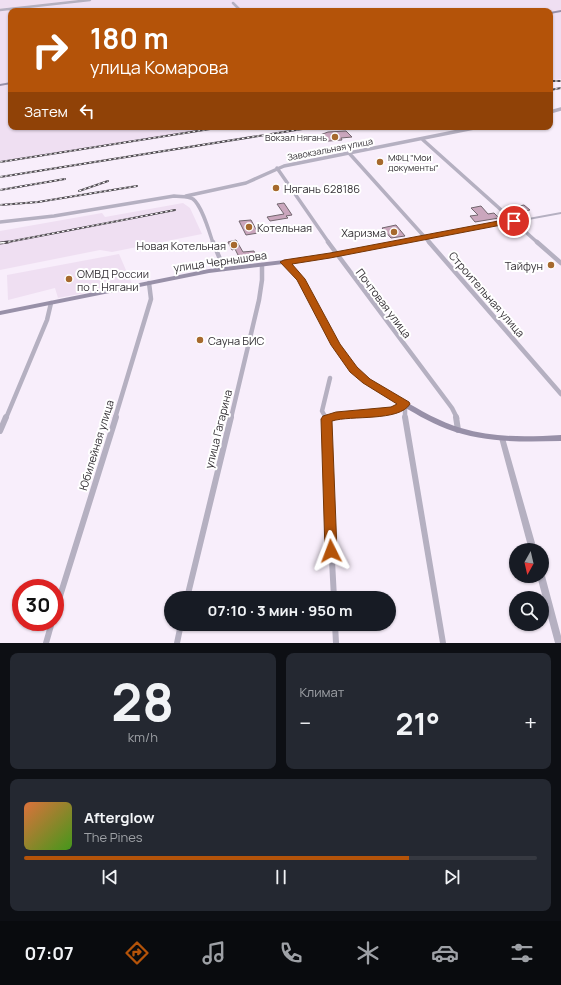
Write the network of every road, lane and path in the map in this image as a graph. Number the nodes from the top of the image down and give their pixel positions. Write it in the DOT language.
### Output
graph roads {
  1 [pos="90,0"];
  2 [pos="233,3"];
  3 [pos="18,8"];
  4 [pos="238,8"];
  5 [pos="465,130"];
  6 [pos="422,139"];
  7 [pos="350,153"];
  8 [pos="277,168"];
  9 [pos="186,196"];
  10 [pos="561,213"];
  11 [pos="514,221"];
  12 [pos="0,222"];
  13 [pos="426,238"];
  14 [pos="337,254"];
  15 [pos="284,262"];
  16 [pos="561,263"];
  17 [pos="262,264"];
  18 [pos="224,269"];
  19 [pos="149,283"];
  20 [pos="51,303"];
  21 [pos="0,313"];
  22 [pos="330,378"];
  23 [pos="561,394"];
  24 [pos="405,404"];
  25 [pos="327,419"];
  26 [pos="458,430"];
  27 [pos="0,431"];
  28 [pos="502,438"];
  29 [pos="561,438"];
  30 [pos="531,543"];
  31 [pos="64,583"];
  32 [pos="543,583"];
  33 [pos="189,591"];
  34 [pos="334,591"];
  35 [pos="49,631"];
  36 [pos="180,631"];
  37 [pos="335,631"];
  38 [pos="46,643"];
  39 [pos="177,643"];
  40 [pos="336,643"];
  41 [pos="444,643"];
  42 [pos="559,643"];
  1 -- 3 [label="street"];
  2 -- 4 [label="street"];
  5 -- 6 [label="street, Завокзальная улица"];
  6 -- 7 [label="street, Завокзальная улица"];
  6 -- 11 [label="street"];
  7 -- 8 [label="street, Завокзальная улица"];
  7 -- 13 [label="street, Строительная улица"];
  8 -- 9 [label="street, Завокзальная улица"];
  8 -- 14 [label="street, Почтовая улица"];
  9 -- 12 [label="street, Завокзальная улица"];
  9 -- 18 [label="street"];
  10 -- 11 [label="street, улица Чернышова"];
  11 -- 13 [label="street, улица Чернышова"];
  11 -- 16 [label="street"];
  13 -- 14 [label="street, улица Чернышова"];
  13 -- 23 [label="street, Строительная улица"];
  14 -- 15 [label="street, улица Чернышова"];
  14 -- 26 [label="street, Почтовая улица"];
  15 -- 17 [label="main road, улица Чернышова"];
  15 -- 24 [label="main road"];
  17 -- 18 [label="main road, улица Чернышова"];
  17 -- 33 [label="street, улица Гагарина"];
  18 -- 19 [label="main road, улица Чернышова"];
  19 -- 20 [label="main road, улица Чернышова"];
  19 -- 31 [label="street, Юбилейная улица"];
  20 -- 21 [label="main road, улица Чернышова"];
  20 -- 27 [label="street"];
  22 -- 25 [label="street"];
  24 -- 25 [label="street"];
  24 -- 26 [label="main road"];
  24 -- 41 [label="street"];
  25 -- 34 [label="street"];
  26 -- 28 [label="main road"];
  28 -- 29 [label="main road"];
  28 -- 30 [label="street"];
  32 -- 42 [label="street"];
  35 -- 38 [label="street"];
  36 -- 39 [label="street"];
  37 -- 40 [label="street"];
}
